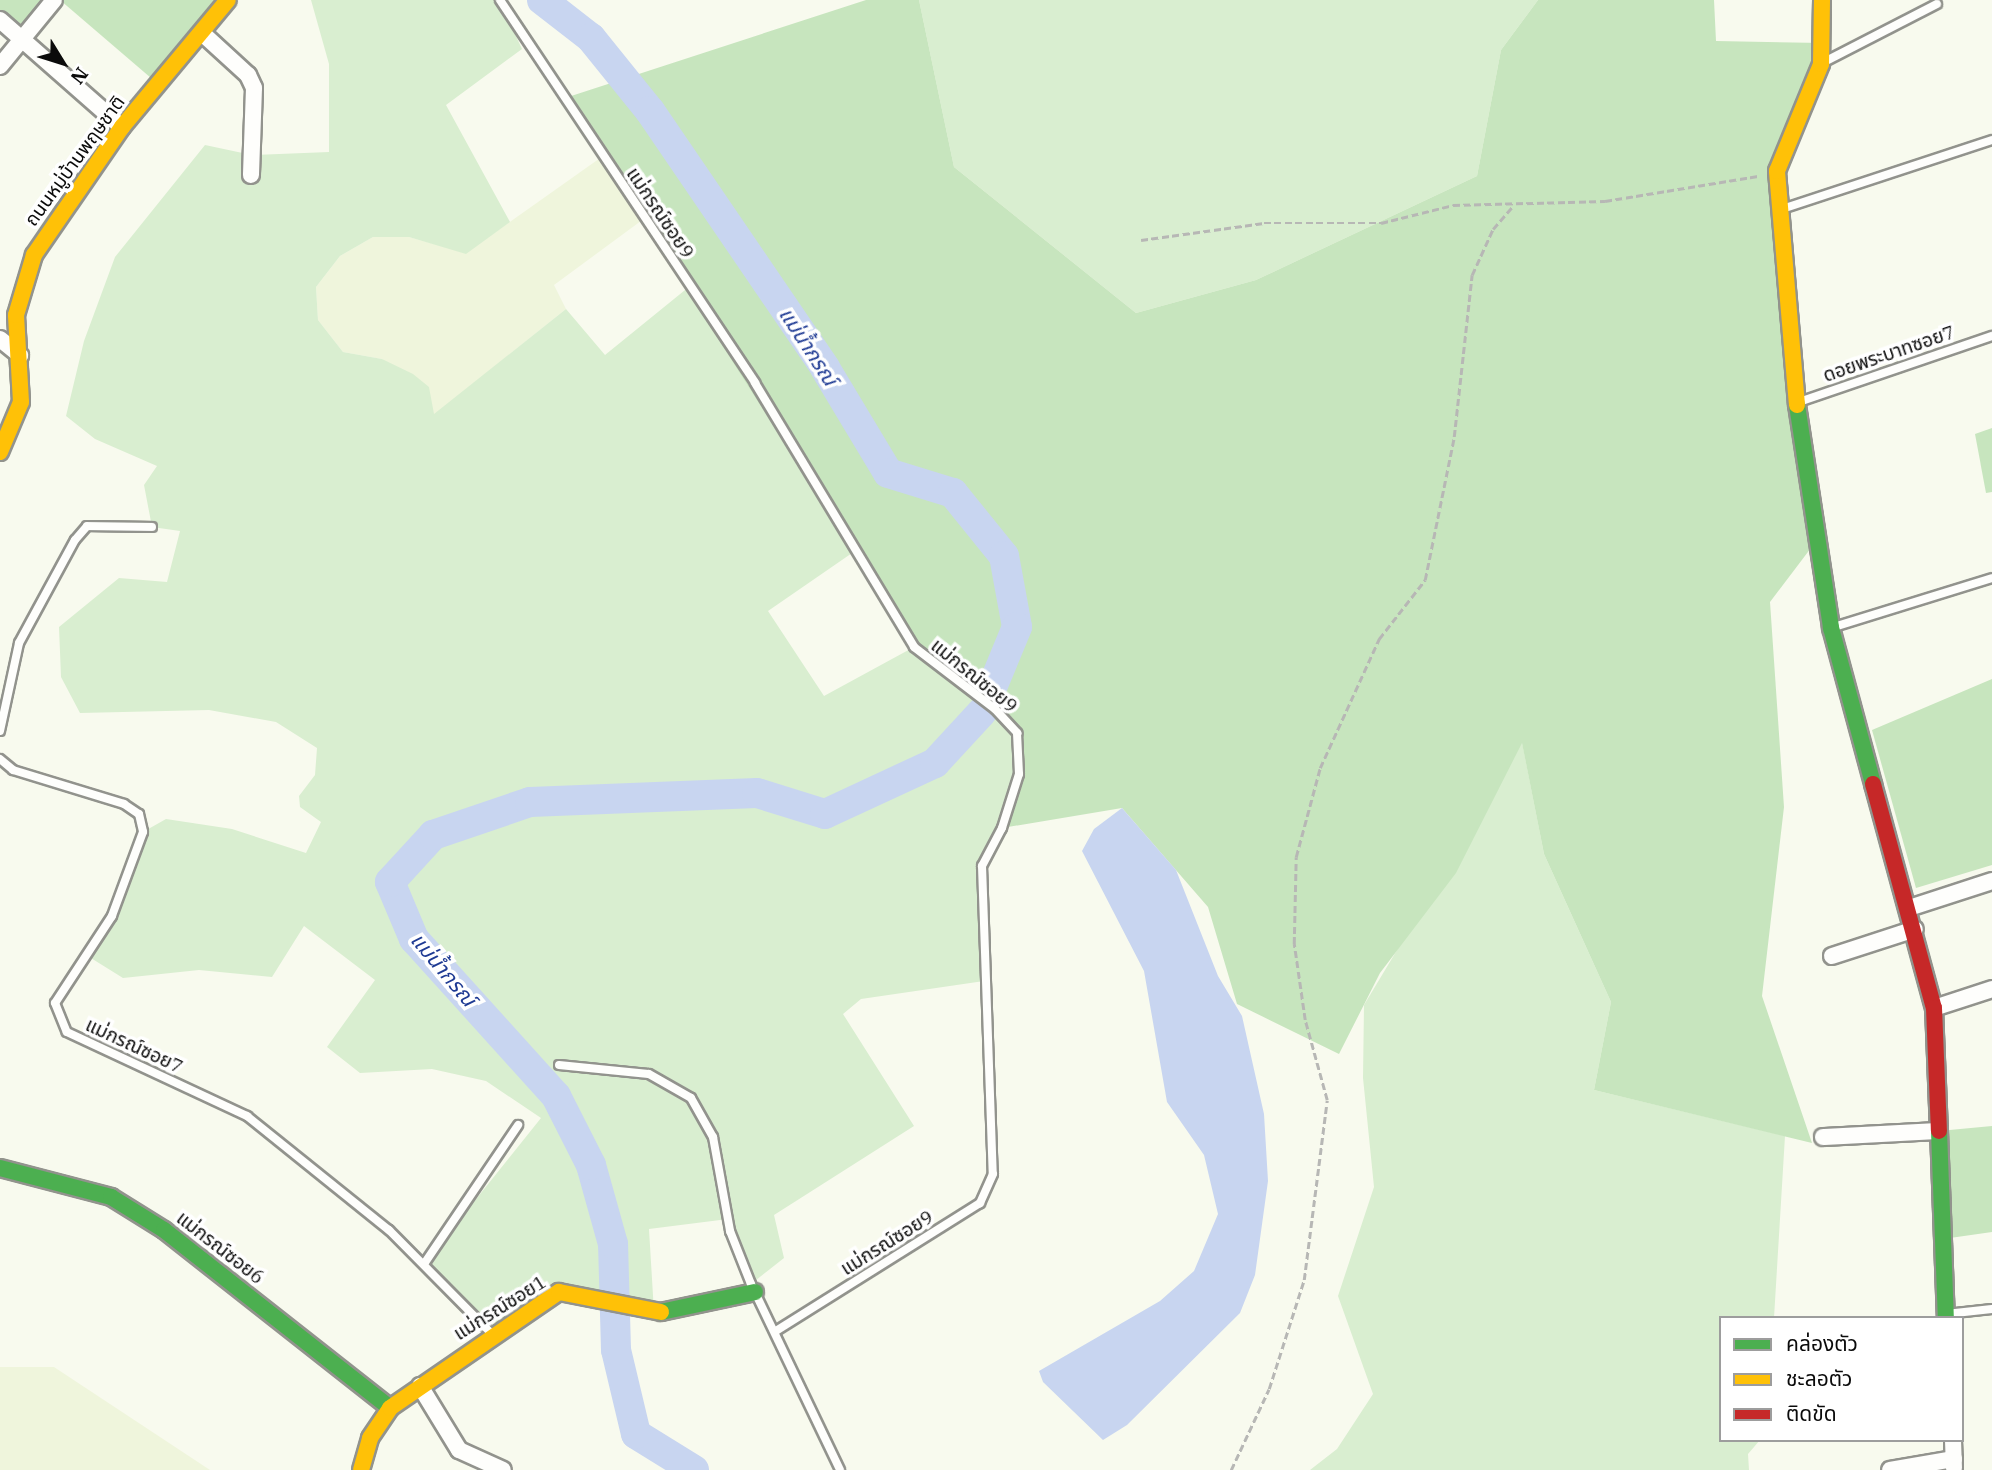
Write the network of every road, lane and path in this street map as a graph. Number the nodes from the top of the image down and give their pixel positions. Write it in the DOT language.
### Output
graph roads {
  1 [pos="54,0"];
  2 [pos="228,0"];
  3 [pos="500,0"];
  4 [pos="1822,0"];
  5 [pos="1937,5"];
  6 [pos="0,20"];
  7 [pos="202,33"];
  8 [pos="23,38"];
  9 [pos="1821,64"];
  10 [pos="0,65"];
  11 [pos="122,127"];
  12 [pos="1992,140"];
  13 [pos="1777,171"];
  14 [pos="251,175"];
  15 [pos="1511,206"];
  16 [pos="1777,210"];
  17 [pos="1141,240"];
  18 [pos="1992,336"];
  19 [pos="0,339"];
  20 [pos="20,355"];
  21 [pos="1797,403"];
  22 [pos="0,452"];
  23 [pos="152,527"];
  24 [pos="1992,578"];
  25 [pos="1831,628"];
  26 [pos="0,731"];
  27 [pos="0,759"];
  28 [pos="1992,881"];
  29 [pos="1909,908"];
  30 [pos="1915,929"];
  31 [pos="1832,956"];
  32 [pos="1992,989"];
  33 [pos="1934,1008"];
  34 [pos="559,1065"];
  35 [pos="518,1125"];
  36 [pos="1939,1131"];
  37 [pos="1823,1138"];
  38 [pos="0,1168"];
  39 [pos="424,1264"];
  40 [pos="755,1292"];
  41 [pos="1992,1309"];
  42 [pos="1946,1316"];
  43 [pos="776,1331"];
  44 [pos="492,1334"];
  45 [pos="420,1386"];
  46 [pos="390,1408"];
  47 [pos="1953,1442"];
  48 [pos="1954,1465"];
  49 [pos="360,1470"];
  50 [pos="503,1470"];
  51 [pos="840,1470"];
  52 [pos="1231,1470"];
  53 [pos="1890,1470"];
  1 -- 8 [label="street"];
  2 -- 7 [label="street, ถนนหมู่บ้านพฤษชาติ"];
  3 -- 43 [label="lane, แม่กรณ์ซอย9"];
  4 -- 9 [label="street"];
  5 -- 9 [label="lane"];
  6 -- 8 [label="street"];
  7 -- 11 [label="street, ถนนหมู่บ้านพฤษชาติ"];
  7 -- 14 [label="street"];
  8 -- 10 [label="street"];
  8 -- 11 [label="street"];
  9 -- 13 [label="street"];
  11 -- 20 [label="street, ถนนหมู่บ้านพฤษชาติ"];
  12 -- 16 [label="lane"];
  13 -- 15 [label="path"];
  13 -- 16 [label="street"];
  15 -- 17 [label="path"];
  15 -- 52 [label="path"];
  16 -- 21 [label="street"];
  18 -- 21 [label="lane, ดอยพระบาทซอย7"];
  19 -- 20 [label="street"];
  20 -- 22 [label="street, ถนนหมู่บ้านพฤษชาติ"];
  21 -- 25 [label="street"];
  23 -- 26 [label="lane"];
  24 -- 25 [label="lane"];
  25 -- 29 [label="street"];
  27 -- 39 [label="lane, แม่กรณ์ซอย7"];
  28 -- 29 [label="street"];
  29 -- 30 [label="street"];
  30 -- 31 [label="street"];
  30 -- 33 [label="street"];
  32 -- 33 [label="street"];
  33 -- 36 [label="street"];
  34 -- 40 [label="lane"];
  35 -- 39 [label="lane"];
  36 -- 37 [label="street"];
  36 -- 42 [label="street"];
  38 -- 46 [label="street, แม่กรณ์ซอย6"];
  39 -- 44 [label="lane, แม่กรณ์ซอย7"];
  40 -- 43 [label="lane"];
  40 -- 44 [label="street, แม่กรณ์ซอย1"];
  41 -- 42 [label="lane"];
  43 -- 51 [label="lane"];
  44 -- 45 [label="street, แม่กรณ์ซอย1"];
  45 -- 46 [label="street, แม่กรณ์ซอย1"];
  45 -- 50 [label="street"];
  46 -- 49 [label="street, แม่กรณ์ซอย1"];
  47 -- 48 [label="street"];
  48 -- 53 [label="street"];
}
